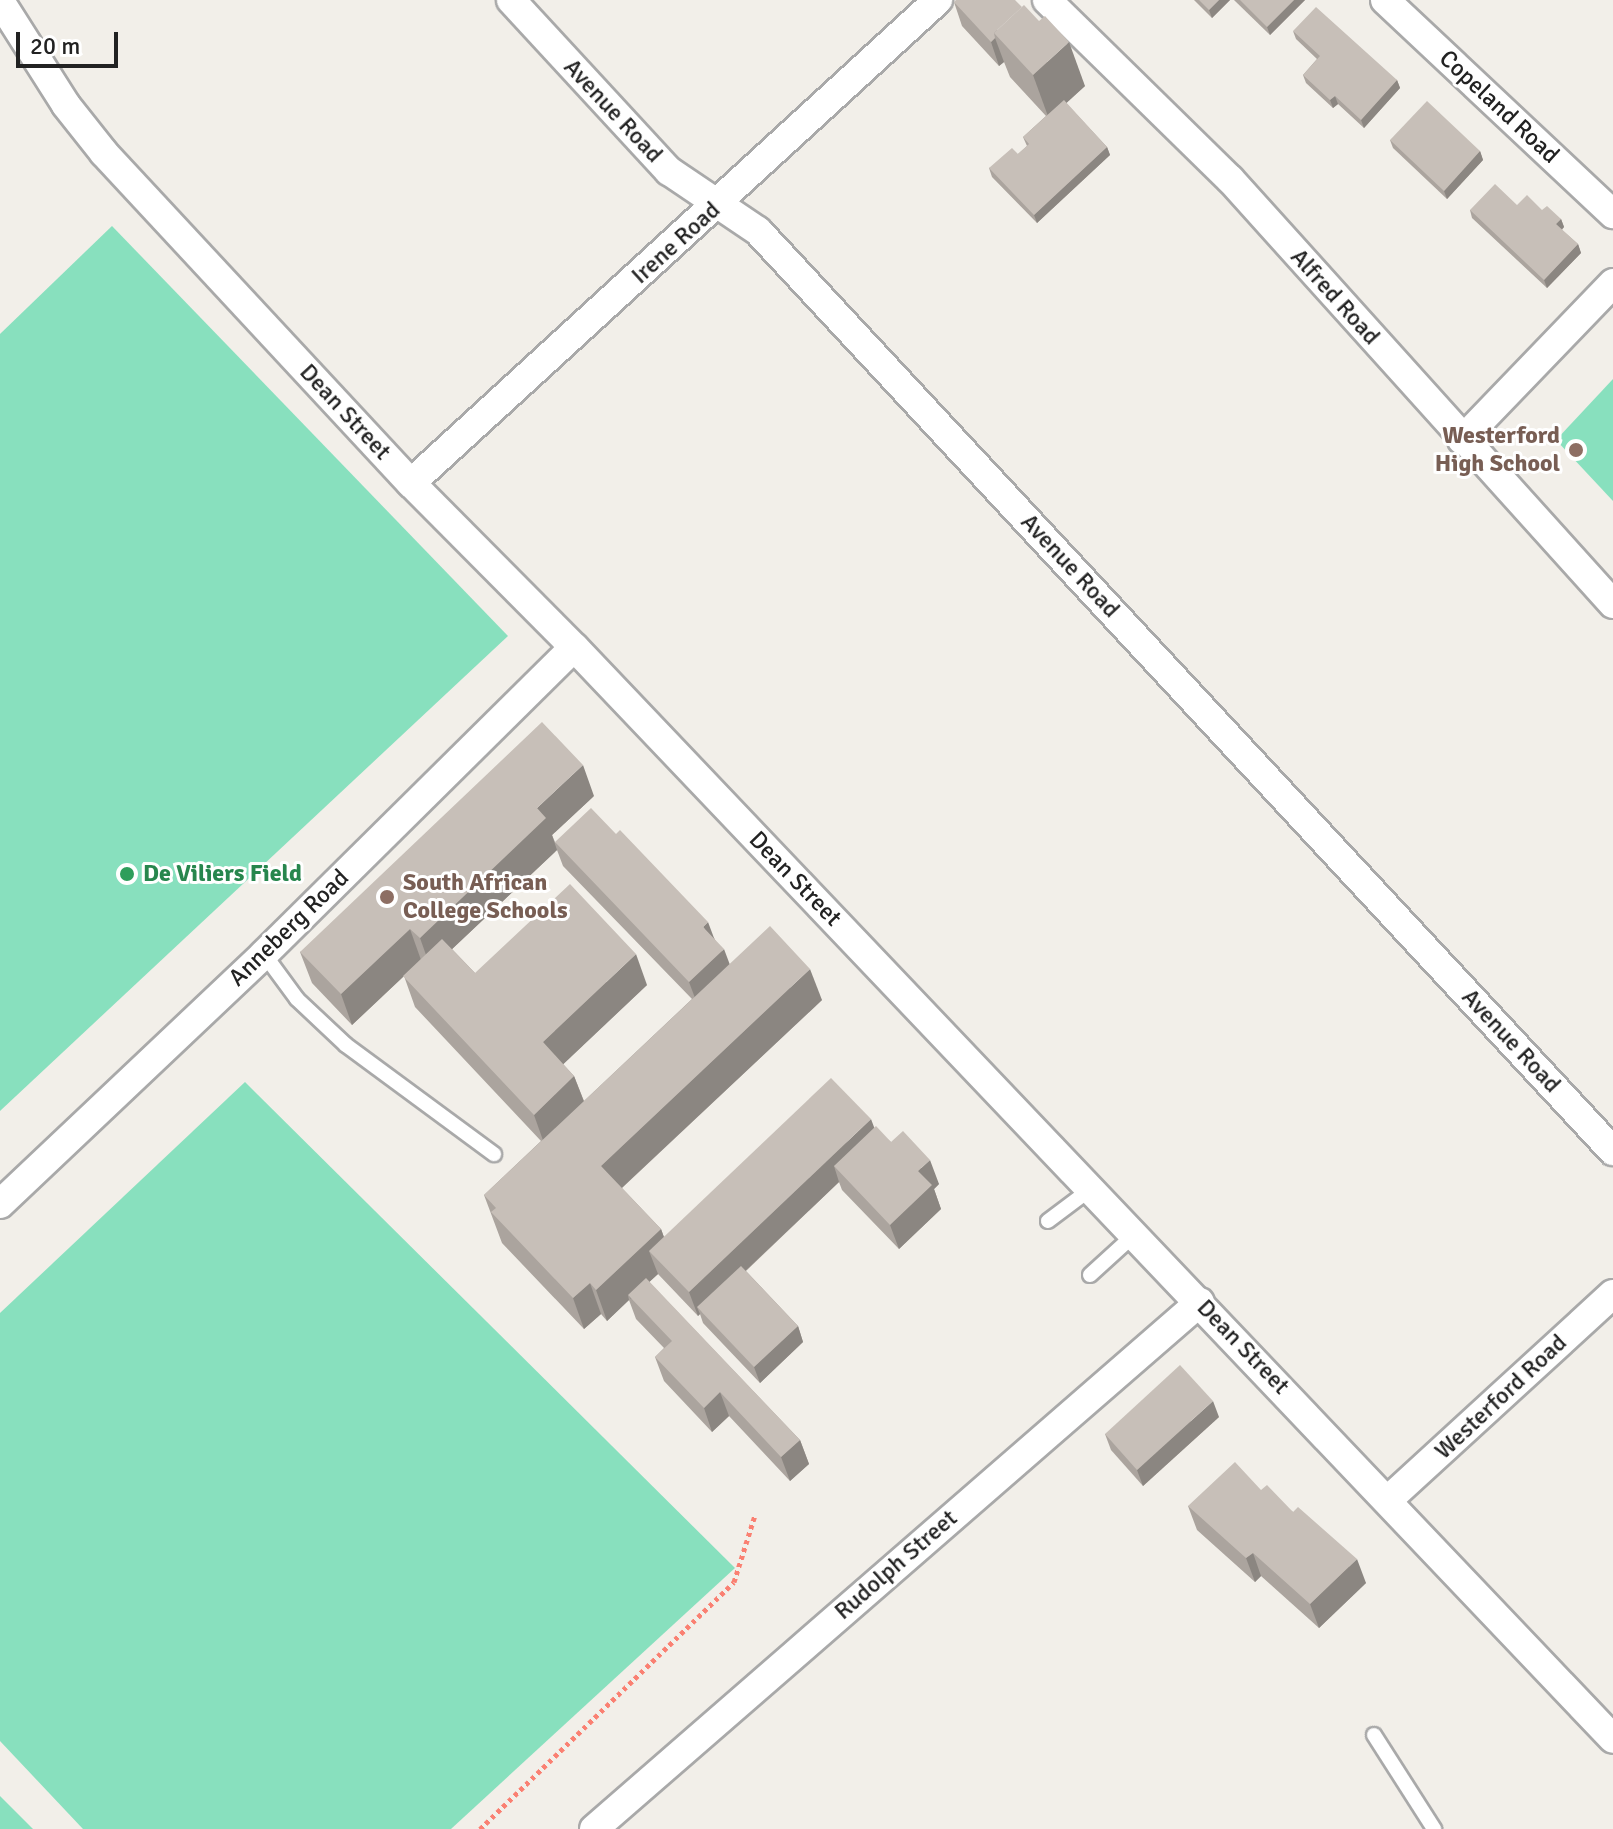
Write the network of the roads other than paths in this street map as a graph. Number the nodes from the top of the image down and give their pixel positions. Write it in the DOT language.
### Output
graph roads {
  1 [pos="511,0"];
  2 [pos="938,0"];
  3 [pos="1047,0"];
  4 [pos="1385,0"];
  5 [pos="0,1"];
  6 [pos="716,206"];
  7 [pos="1613,214"];
  8 [pos="1613,283"];
  9 [pos="1462,440"];
  10 [pos="411,483"];
  11 [pos="1613,604"];
  12 [pos="574,647"];
  13 [pos="264,954"];
  14 [pos="1613,1151"];
  15 [pos="494,1154"];
  16 [pos="1092,1188"];
  17 [pos="0,1204"];
  18 [pos="1048,1221"];
  19 [pos="1134,1235"];
  20 [pos="1090,1275"];
  21 [pos="1613,1294"];
  22 [pos="1200,1302"];
  23 [pos="1388,1500"];
  24 [pos="1374,1735"];
  25 [pos="1613,1739"];
  26 [pos="594,1829"];
  27 [pos="1434,1829"];
  1 -- 6 [label="street, Avenue Road"];
  2 -- 6 [label="street, Irene Road"];
  3 -- 9 [label="street, Alfred Road"];
  4 -- 7 [label="street, Copeland Road"];
  5 -- 10 [label="street, Dean Street"];
  6 -- 10 [label="street, Irene Road"];
  6 -- 14 [label="street, Avenue Road"];
  8 -- 9 [label="street"];
  9 -- 11 [label="street, Alfred Road"];
  10 -- 12 [label="street, Dean Street"];
  12 -- 13 [label="street, Anneberg Road"];
  12 -- 16 [label="street, Dean Street"];
  13 -- 15 [label="lane"];
  13 -- 17 [label="street, Anneberg Road"];
  16 -- 18 [label="lane"];
  16 -- 19 [label="street, Dean Street"];
  19 -- 20 [label="lane"];
  19 -- 22 [label="street, Dean Street"];
  21 -- 23 [label="street, Westerford Road"];
  22 -- 23 [label="street, Dean Street"];
  22 -- 26 [label="street, Rudolph Street"];
  23 -- 25 [label="street, Dean Street"];
  24 -- 27 [label="lane"];
}
